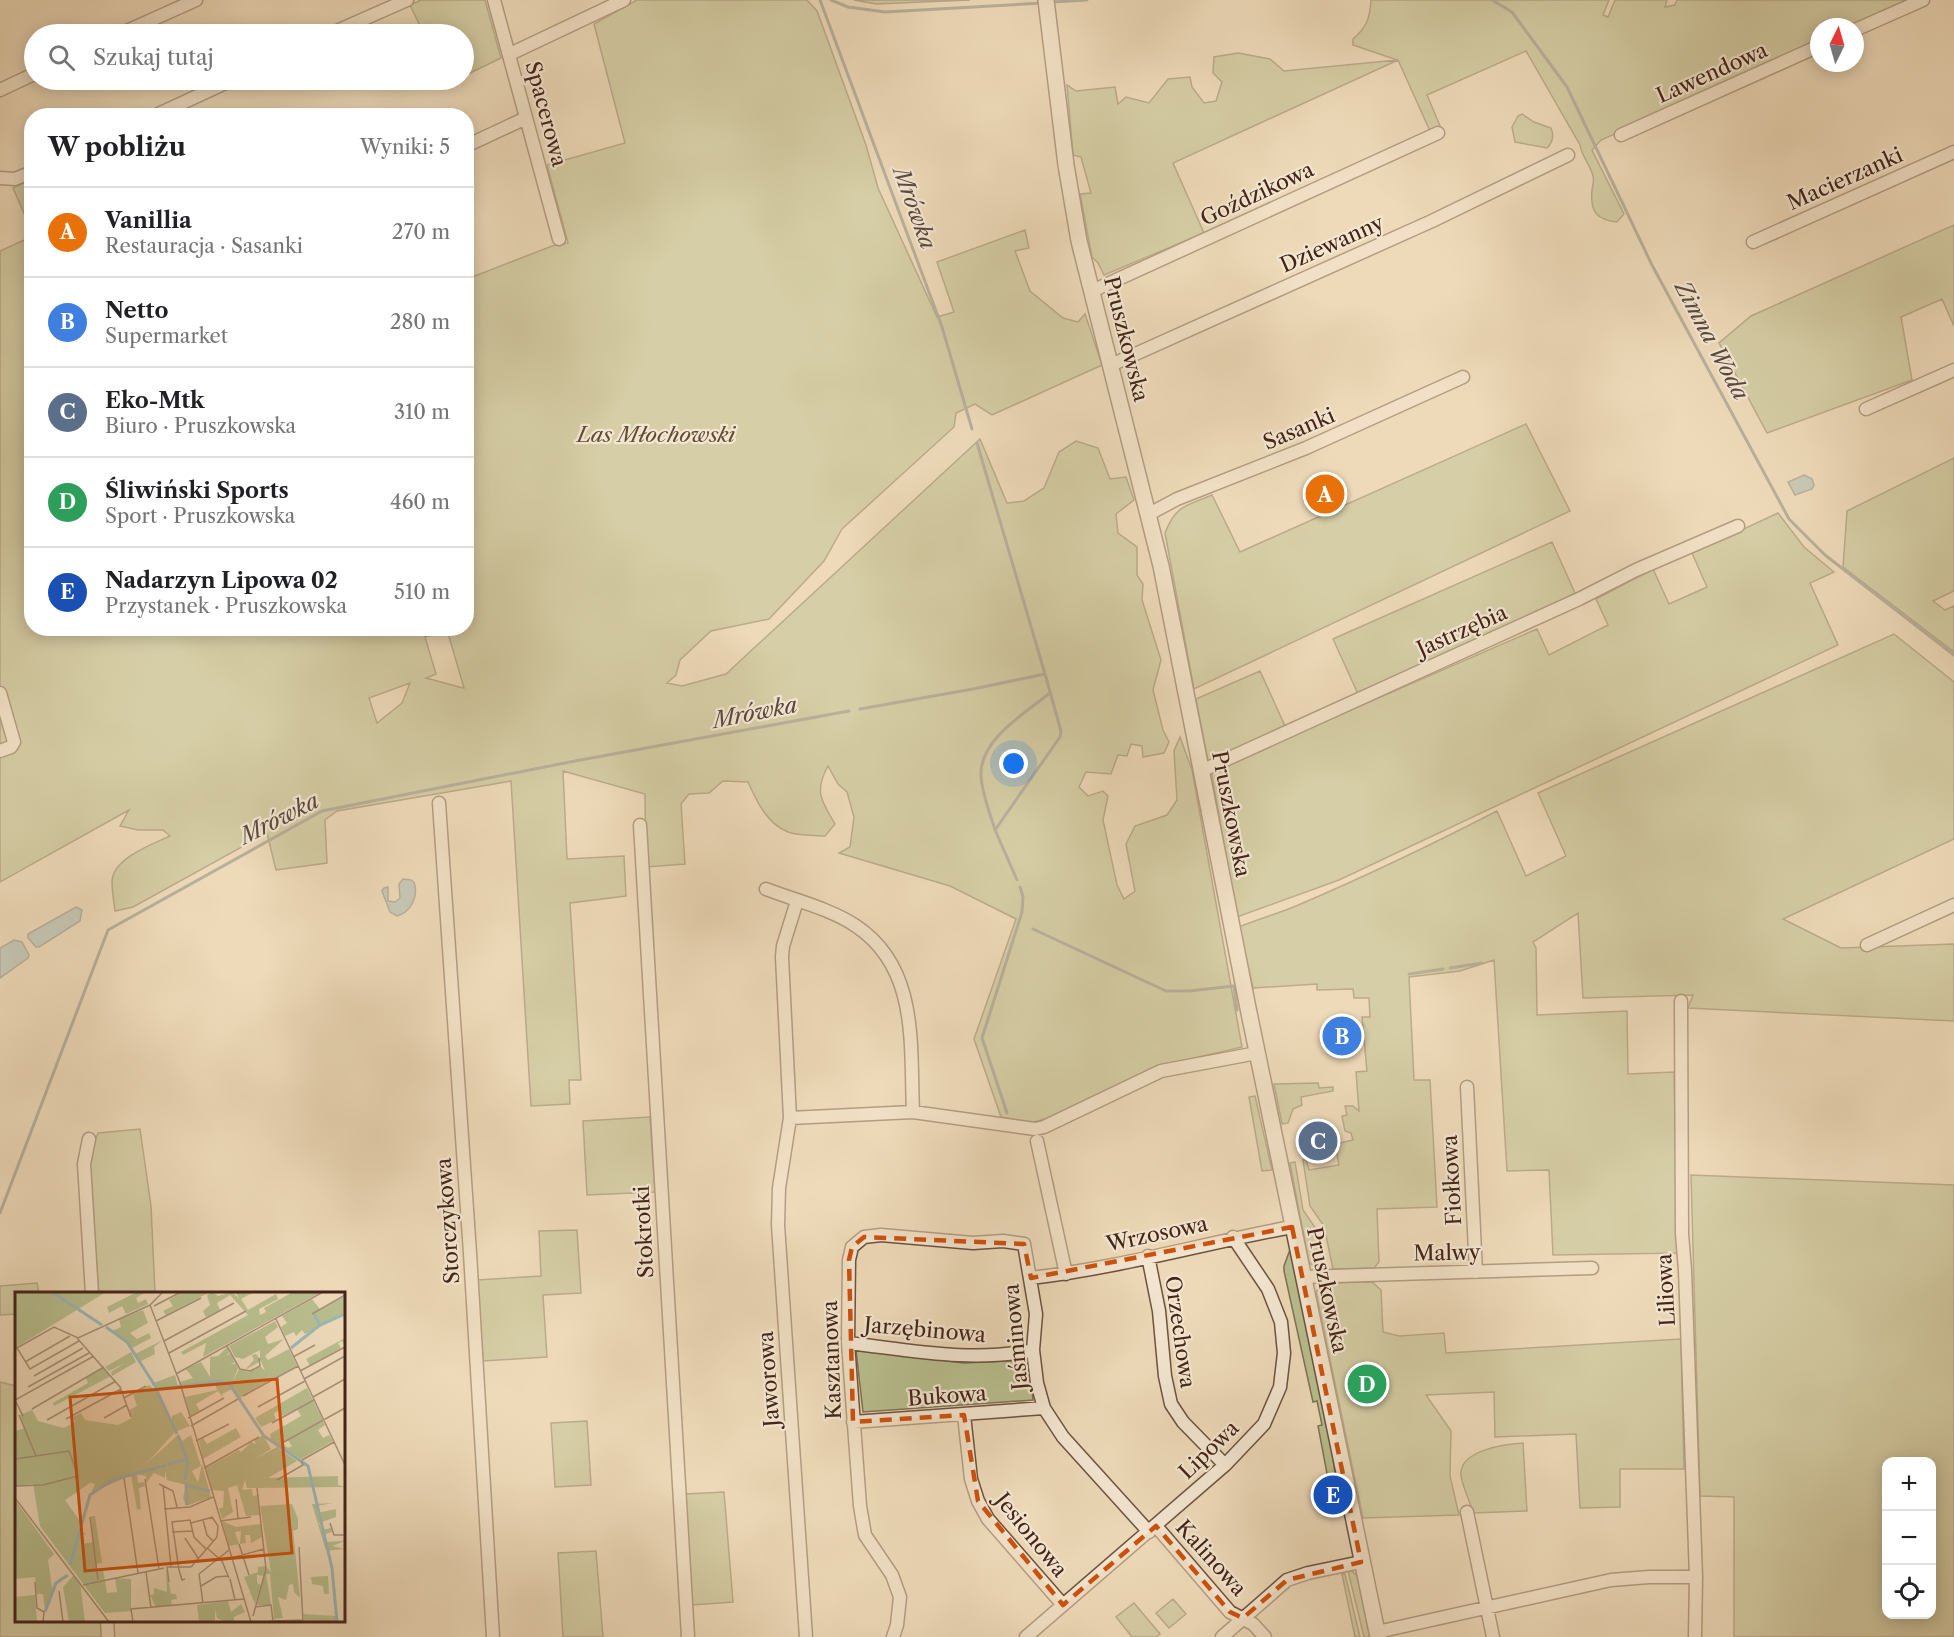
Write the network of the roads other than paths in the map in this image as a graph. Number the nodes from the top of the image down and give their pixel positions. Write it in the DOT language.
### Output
graph roads {
  1 [pos="196,0"];
  2 [pos="407,0"];
  3 [pos="494,0"];
  4 [pos="624,0"];
  5 [pos="1923,0"];
  6 [pos="1046,3"];
  7 [pos="142,24"];
  8 [pos="353,24"];
  9 [pos="1864,26"];
  10 [pos="1810,50"];
  11 [pos="510,54"];
  12 [pos="24,79"];
  13 [pos="0,90"];
  14 [pos="210,90"];
  15 [pos="171,108"];
  16 [pos="526,118"];
  17 [pos="1438,133"];
  18 [pos="1621,135"];
  19 [pos="474,142"];
  20 [pos="1954,152"];
  21 [pos="1568,155"];
  22 [pos="24,175"];
  23 [pos="0,178"];
  24 [pos="559,239"];
  25 [pos="1753,242"];
  26 [pos="1092,291"];
  27 [pos="1111,365"];
  28 [pos="1954,370"];
  29 [pos="1463,377"];
  30 [pos="1866,409"];
  31 [pos="1149,514"];
  32 [pos="1738,525"];
  33 [pos="0,693"];
  34 [pos="0,751"];
  35 [pos="1201,771"];
  36 [pos="439,803"];
  37 [pos="640,825"];
  38 [pos="766,890"];
  39 [pos="797,901"];
  40 [pos="1954,905"];
  41 [pos="1867,945"];
  42 [pos="1681,1001"];
  43 [pos="1257,1053"];
  44 [pos="1467,1087"];
  45 [pos="913,1112"];
  46 [pos="790,1118"];
  47 [pos="89,1139"];
  48 [pos="1037,1141"];
  49 [pos="1293,1227"];
  50 [pos="1233,1237"];
  51 [pos="1024,1244"];
  52 [pos="1148,1256"];
  53 [pos="1593,1268"];
  54 [pos="1476,1272"];
  55 [pos="1065,1274"];
  56 [pos="1302,1277"];
  57 [pos="1031,1278"];
  58 [pos="92,1292"];
  59 [pos="848,1343"];
  60 [pos="1033,1350"];
  61 [pos="1044,1408"];
  62 [pos="964,1415"];
  63 [pos="853,1422"];
  64 [pos="1225,1465"];
  65 [pos="1467,1512"];
  66 [pos="1152,1529"];
  67 [pos="1361,1562"];
  68 [pos="1696,1577"];
  69 [pos="1064,1605"];
  70 [pos="1487,1608"];
  71 [pos="1243,1618"];
  72 [pos="106,1622"];
  73 [pos="1377,1635"];
  74 [pos="108,1637"];
  75 [pos="493,1637"];
  76 [pos="688,1637"];
  77 [pos="806,1637"];
  78 [pos="893,1637"];
  79 [pos="1026,1637"];
  80 [pos="1222,1637"];
  81 [pos="1265,1637"];
  82 [pos="1493,1637"];
  83 [pos="1695,1637"];
  1 -- 7 [label="street"];
  2 -- 8 [label="street"];
  3 -- 11 [label="street, Spacerowa"];
  4 -- 11 [label="street"];
  5 -- 9 [label="street"];
  6 -- 26 [label="street, Pruszkowska"];
  10 -- 18 [label="street, Lawendowa"];
  11 -- 16 [label="street, Spacerowa"];
  12 -- 13 [label="street"];
  14 -- 15 [label="street"];
  16 -- 19 [label="street"];
  16 -- 24 [label="street, Spacerowa"];
  17 -- 26 [label="street, Goździkowa"];
  20 -- 25 [label="street, Macierzanki"];
  21 -- 27 [label="street, Dziewanny"];
  22 -- 23 [label="street"];
  26 -- 27 [label="street, Pruszkowska"];
  27 -- 31 [label="street, Pruszkowska"];
  28 -- 30 [label="street"];
  29 -- 31 [label="street, Sasanki"];
  31 -- 35 [label="street, Pruszkowska"];
  32 -- 35 [label="street, Jastrzębia"];
  33 -- 34 [label="street"];
  35 -- 43 [label="street, Pruszkowska"];
  36 -- 75 [label="street, Storczykowa"];
  37 -- 76 [label="street, Stokrotki"];
  38 -- 39 [label="street"];
  39 -- 45 [label="street"];
  39 -- 46 [label="street, Jaworowa"];
  40 -- 41 [label="street"];
  42 -- 68 [label="street, Liliowa"];
  43 -- 45 [label="street"];
  43 -- 49 [label="street, Pruszkowska"];
  44 -- 54 [label="street, Fiołkowa"];
  45 -- 46 [label="street"];
  46 -- 77 [label="street, Jaworowa"];
  47 -- 58 [label="street"];
  48 -- 55 [label="street"];
  49 -- 50 [label="street, Wrzosowa"];
  49 -- 56 [label="street, Pruszkowska"];
  50 -- 52 [label="street, Wrzosowa"];
  50 -- 64 [label="street, Lipowa"];
  51 -- 57 [label="street, Jaśminowa"];
  51 -- 59 [label="street, Kasztanowa"];
  52 -- 55 [label="street, Wrzosowa"];
  52 -- 64 [label="street, Orzechowa"];
  53 -- 54 [label="street, Malwy"];
  54 -- 56 [label="street, Malwy"];
  55 -- 57 [label="street, Wrzosowa"];
  56 -- 67 [label="street, Pruszkowska"];
  57 -- 60 [label="street, Jaśminowa"];
  59 -- 60 [label="street, Jarzębinowa"];
  59 -- 63 [label="street, Kasztanowa"];
  60 -- 61 [label="street, Jaśminowa"];
  61 -- 62 [label="street, Bukowa"];
  61 -- 66 [label="street, Jaśminowa"];
  62 -- 63 [label="street, Bukowa"];
  62 -- 69 [label="street, Jesionowa"];
  63 -- 78 [label="street, Kasztanowa"];
  64 -- 66 [label="street, Lipowa"];
  65 -- 70 [label="street"];
  66 -- 69 [label="street, Lipowa"];
  66 -- 71 [label="street, Kalinowa"];
  67 -- 71 [label="street"];
  67 -- 73 [label="street, Pruszkowska"];
  68 -- 70 [label="street"];
  68 -- 83 [label="street, Liliowa"];
  69 -- 79 [label="street, Lipowa"];
  70 -- 73 [label="street"];
  70 -- 82 [label="street"];
  71 -- 80 [label="street"];
  71 -- 81 [label="street, Kalinowa"];
  72 -- 74 [label="street"];
}
